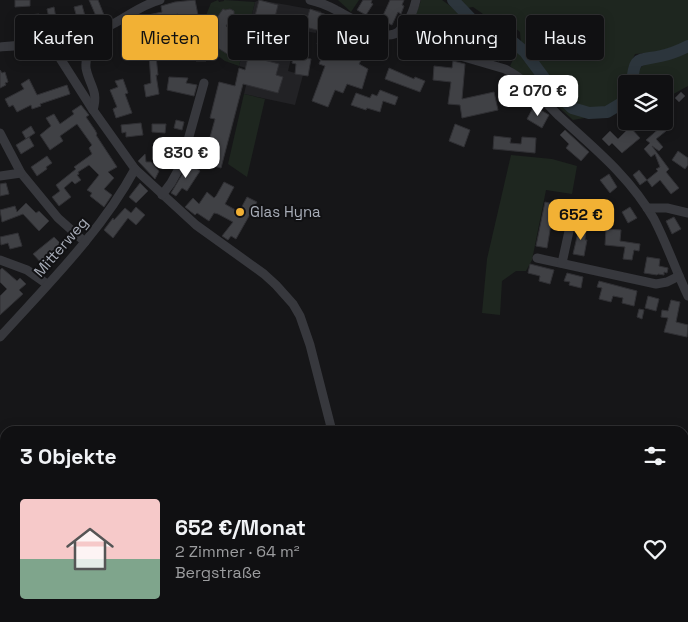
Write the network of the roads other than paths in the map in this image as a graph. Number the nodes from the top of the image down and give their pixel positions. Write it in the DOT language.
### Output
graph roads {
  1 [pos="160,0"];
  2 [pos="310,0"];
  3 [pos="416,0"];
  4 [pos="411,15"];
  5 [pos="112,24"];
  6 [pos="398,31"];
  7 [pos="15,45"];
  8 [pos="0,47"];
  9 [pos="61,60"];
  10 [pos="86,60"];
  11 [pos="475,60"];
  12 [pos="204,83"];
  13 [pos="93,110"];
  14 [pos="0,133"];
  15 [pos="135,169"];
  16 [pos="21,173"];
  17 [pos="0,176"];
  18 [pos="162,195"];
  19 [pos="647,208"];
  20 [pos="688,213"];
  21 [pos="570,222"];
  22 [pos="85,242"];
  23 [pos="537,258"];
  24 [pos="0,260"];
  25 [pos="562,263"];
  26 [pos="679,276"];
  27 [pos="47,284"];
  28 [pos="688,296"];
  29 [pos="0,337"];
  30 [pos="331,426"];
  1 -- 5 [label="street"];
  2 -- 6 [label="street"];
  3 -- 4 [label="street"];
  7 -- 8 [label="street"];
  9 -- 13 [label="street"];
  10 -- 13 [label="street"];
  11 -- 19 [label="street"];
  12 -- 18 [label="street"];
  13 -- 15 [label="street"];
  14 -- 16 [label="street"];
  15 -- 18 [label="street"];
  15 -- 22 [label="street, Mitterweg"];
  16 -- 17 [label="street"];
  16 -- 22 [label="street"];
  18 -- 30 [label="street"];
  19 -- 20 [label="street"];
  19 -- 26 [label="street"];
  21 -- 25 [label="street"];
  22 -- 27 [label="street, Mitterweg"];
  23 -- 25 [label="street"];
  24 -- 27 [label="street"];
  25 -- 26 [label="street"];
  26 -- 28 [label="street"];
  27 -- 29 [label="street, Mitterweg"];
}
